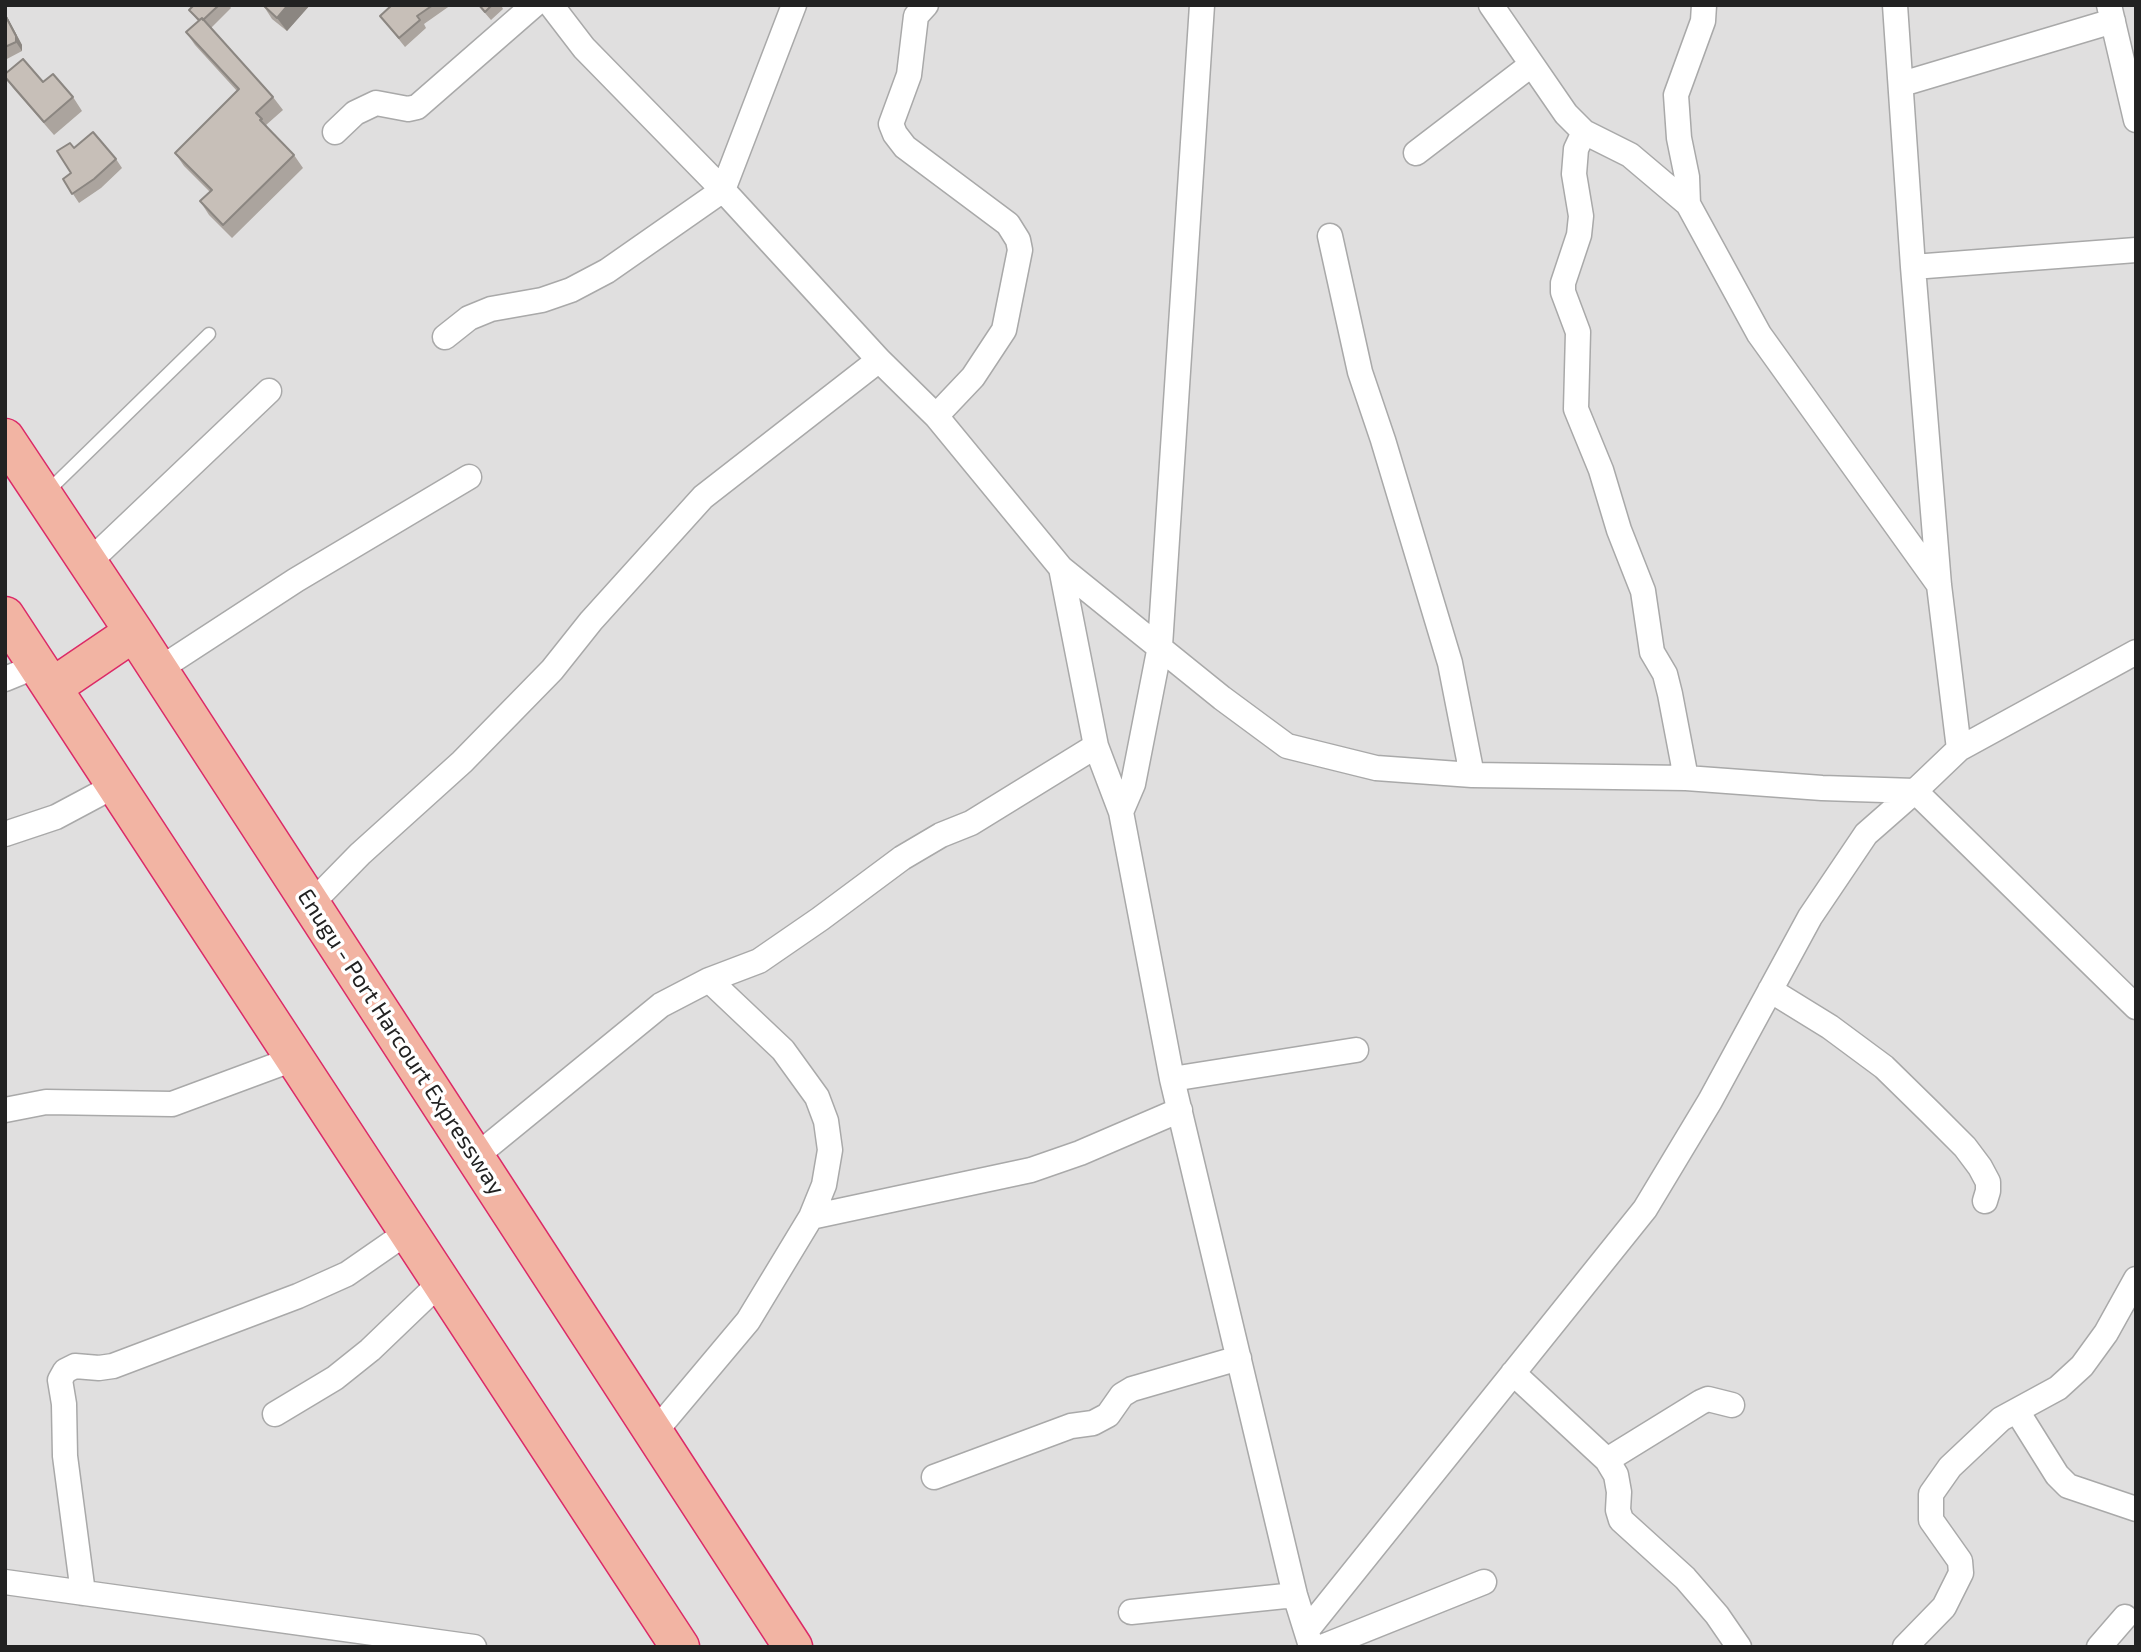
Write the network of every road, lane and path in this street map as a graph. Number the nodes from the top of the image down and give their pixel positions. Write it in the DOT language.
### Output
graph roads {
  1 [pos="534,5"];
  2 [pos="551,5"];
  3 [pos="794,5"];
  4 [pos="926,5"];
  5 [pos="1202,5"];
  6 [pos="1491,5"];
  7 [pos="1704,5"];
  8 [pos="1895,5"];
  9 [pos="2111,13"];
  10 [pos="1531,65"];
  11 [pos="1902,85"];
  12 [pos="2136,120"];
  13 [pos="335,132"];
  14 [pos="1584,132"];
  15 [pos="1416,153"];
  16 [pos="723,190"];
  17 [pos="1688,204"];
  18 [pos="1330,236"];
  19 [pos="2136,250"];
  20 [pos="1913,267"];
  21 [pos="209,334"];
  22 [pos="445,337"];
  23 [pos="879,360"];
  24 [pos="269,391"];
  25 [pos="936,416"];
  26 [pos="5,438"];
  27 [pos="469,477"];
  28 [pos="44,495"];
  29 [pos="88,563"];
  30 [pos="1061,568"];
  31 [pos="1939,585"];
  32 [pos="5,616"];
  33 [pos="134,632"];
  34 [pos="1160,646"];
  35 [pos="2136,652"];
  36 [pos="158,670"];
  37 [pos="32,677"];
  38 [pos="1096,746"];
  39 [pos="1959,749"];
  40 [pos="1472,775"];
  41 [pos="1685,778"];
  42 [pos="117,785"];
  43 [pos="1915,791"];
  44 [pos="1121,812"];
  45 [pos="5,834"];
  46 [pos="311,904"];
  47 [pos="709,980"];
  48 [pos="1770,990"];
  49 [pos="2136,1007"];
  50 [pos="1356,1051"];
  51 [pos="296,1058"];
  52 [pos="1172,1079"];
  53 [pos="5,1110"];
  54 [pos="1180,1110"];
  55 [pos="475,1157"];
  56 [pos="1985,1201"];
  57 [pos="811,1217"];
  58 [pos="409,1231"];
  59 [pos="2136,1279"];
  60 [pos="442,1281"];
  61 [pos="1239,1359"];
  62 [pos="1513,1373"];
  63 [pos="1732,1405"];
  64 [pos="2017,1411"];
  65 [pos="275,1414"];
  66 [pos="654,1433"];
  67 [pos="1606,1460"];
  68 [pos="934,1477"];
  69 [pos="2136,1509"];
  70 [pos="5,1582"];
  71 [pos="1483,1582"];
  72 [pos="83,1593"];
  73 [pos="1295,1595"];
  74 [pos="1130,1612"];
  75 [pos="2125,1617"];
  76 [pos="318,1636"];
  77 [pos="1313,1641"];
  78 [pos="474,1647"];
  79 [pos="680,1647"];
  80 [pos="793,1647"];
  81 [pos="1740,1647"];
  82 [pos="1905,1647"];
  83 [pos="2099,1647"];
  1 -- 13 [label="street"];
  2 -- 16 [label="street"];
  3 -- 16 [label="street"];
  4 -- 25 [label="street"];
  5 -- 34 [label="street"];
  6 -- 10 [label="street"];
  7 -- 17 [label="street"];
  8 -- 11 [label="street"];
  9 -- 11 [label="street"];
  9 -- 12 [label="street"];
  10 -- 14 [label="street"];
  10 -- 15 [label="street"];
  11 -- 20 [label="street"];
  14 -- 17 [label="street"];
  14 -- 41 [label="street"];
  16 -- 22 [label="street"];
  16 -- 23 [label="street"];
  17 -- 31 [label="street"];
  18 -- 40 [label="street"];
  19 -- 20 [label="street"];
  20 -- 31 [label="street"];
  21 -- 28 [label="lane"];
  23 -- 25 [label="street"];
  23 -- 46 [label="street"];
  24 -- 29 [label="street"];
  25 -- 30 [label="street"];
  26 -- 28 [label="highway, Enugu - Port Harcourt Expressway"];
  27 -- 36 [label="street"];
  28 -- 29 [label="highway, Enugu - Port Harcourt Expressway"];
  29 -- 33 [label="highway, Enugu - Port Harcourt Expressway"];
  30 -- 34 [label="street"];
  30 -- 38 [label="street"];
  31 -- 39 [label="street"];
  32 -- 37 [label="highway"];
  33 -- 36 [label="highway, Enugu - Port Harcourt Expressway"];
  33 -- 37 [label="highway"];
  34 -- 40 [label="street"];
  34 -- 44 [label="street"];
  35 -- 39 [label="street"];
  36 -- 46 [label="highway, Enugu - Port Harcourt Expressway"];
  37 -- 42 [label="highway"];
  38 -- 44 [label="street"];
  38 -- 47 [label="street"];
  39 -- 43 [label="street"];
  40 -- 41 [label="street"];
  41 -- 43 [label="street"];
  42 -- 45 [label="street"];
  42 -- 51 [label="highway"];
  43 -- 48 [label="street"];
  43 -- 49 [label="street"];
  44 -- 52 [label="street"];
  46 -- 55 [label="highway, Enugu - Port Harcourt Expressway"];
  47 -- 55 [label="street"];
  47 -- 57 [label="street"];
  48 -- 56 [label="street"];
  48 -- 62 [label="street"];
  50 -- 52 [label="street"];
  51 -- 53 [label="street"];
  51 -- 58 [label="highway"];
  52 -- 54 [label="street"];
  54 -- 57 [label="street"];
  54 -- 61 [label="street"];
  55 -- 66 [label="highway, Enugu - Port Harcourt Expressway"];
  57 -- 66 [label="street"];
  58 -- 60 [label="highway"];
  58 -- 72 [label="street"];
  59 -- 64 [label="street"];
  60 -- 65 [label="street"];
  60 -- 79 [label="highway"];
  61 -- 68 [label="street"];
  61 -- 73 [label="street"];
  62 -- 67 [label="street"];
  62 -- 77 [label="street"];
  63 -- 67 [label="street"];
  64 -- 69 [label="street"];
  64 -- 82 [label="street"];
  66 -- 80 [label="highway, Enugu - Port Harcourt Expressway"];
  67 -- 81 [label="street"];
  70 -- 72 [label="street"];
  71 -- 77 [label="street"];
  72 -- 76 [label="street"];
  73 -- 74 [label="street"];
  73 -- 77 [label="street"];
  75 -- 83 [label="street"];
  76 -- 78 [label="street"];
}
